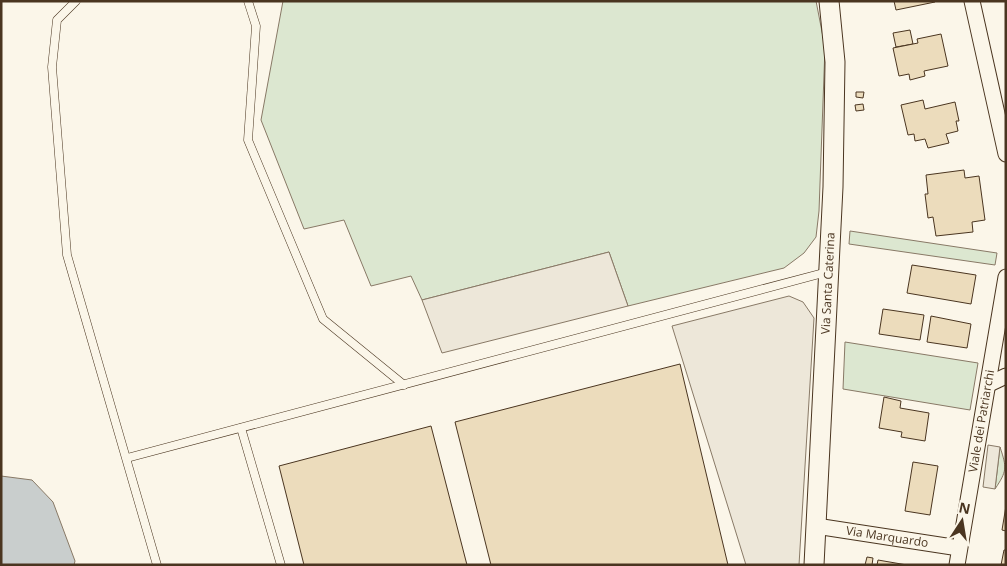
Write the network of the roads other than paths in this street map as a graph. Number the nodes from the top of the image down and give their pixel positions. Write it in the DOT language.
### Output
graph roads {
  1 [pos="76,1"];
  2 [pos="248,1"];
  3 [pos="830,1"];
  4 [pos="972,1"];
  5 [pos="1006,154"];
  6 [pos="829,271"];
  7 [pos="1006,277"];
  8 [pos="1006,376"];
  9 [pos="989,384"];
  10 [pos="404,385"];
  11 [pos="241,428"];
  12 [pos="128,458"];
  13 [pos="816,526"];
  14 [pos="959,548"];
  15 [pos="157,565"];
  16 [pos="281,565"];
  17 [pos="814,565"];
  18 [pos="957,565"];
  1 -- 12 [label="lane"];
  2 -- 10 [label="lane"];
  3 -- 6 [label="street, Via Santa Caterina"];
  4 -- 5 [label="street"];
  6 -- 10 [label="lane"];
  6 -- 13 [label="street, Via Santa Caterina"];
  7 -- 9 [label="street, Viale dei Patriarchi"];
  8 -- 9 [label="street"];
  9 -- 14 [label="street, Viale dei Patriarchi"];
  10 -- 11 [label="lane"];
  11 -- 12 [label="lane"];
  11 -- 16 [label="lane"];
  12 -- 15 [label="lane"];
  13 -- 14 [label="street, Via Marquardo"];
  13 -- 17 [label="street, Via Santa Caterina"];
  14 -- 18 [label="street, Viale dei Patriarchi"];
}
